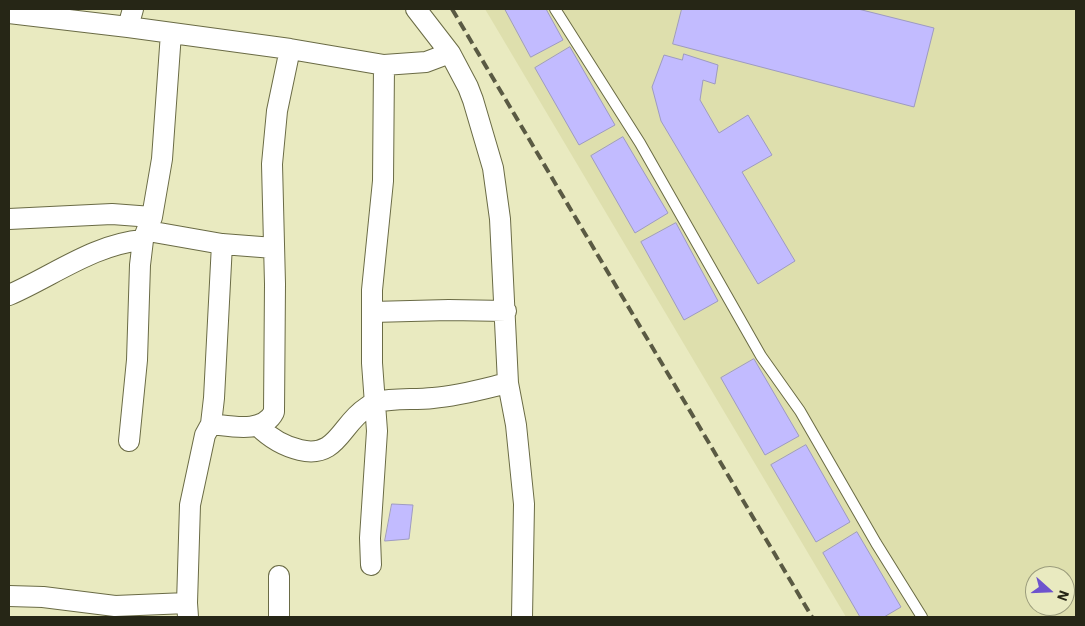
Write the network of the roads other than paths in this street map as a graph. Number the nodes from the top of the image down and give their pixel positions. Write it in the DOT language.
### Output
graph roads {
  1 [pos="416,9"];
  2 [pos="555,9"];
  3 [pos="32,12"];
  4 [pos="9,13"];
  5 [pos="130,18"];
  6 [pos="171,33"];
  7 [pos="290,49"];
  8 [pos="450,53"];
  9 [pos="384,65"];
  10 [pos="9,219"];
  11 [pos="148,229"];
  12 [pos="222,244"];
  13 [pos="274,248"];
  14 [pos="9,295"];
  15 [pos="506,311"];
  16 [pos="372,312"];
  17 [pos="508,383"];
  18 [pos="374,402"];
  19 [pos="211,424"];
  20 [pos="258,426"];
  21 [pos="129,441"];
  22 [pos="371,565"];
  23 [pos="279,576"];
  24 [pos="9,596"];
  25 [pos="187,610"];
  26 [pos="115,612"];
  27 [pos="279,617"];
  28 [pos="522,617"];
  29 [pos="922,617"];
  1 -- 8 [label="street"];
  2 -- 29 [label="lane"];
  3 -- 4 [label="street"];
  3 -- 5 [label="street"];
  5 -- 6 [label="street"];
  6 -- 7 [label="street"];
  6 -- 11 [label="street"];
  7 -- 9 [label="street"];
  7 -- 13 [label="street"];
  8 -- 9 [label="street"];
  8 -- 15 [label="street"];
  9 -- 16 [label="street"];
  10 -- 11 [label="street"];
  11 -- 12 [label="street"];
  11 -- 14 [label="street"];
  11 -- 21 [label="street"];
  12 -- 13 [label="street"];
  12 -- 19 [label="street"];
  13 -- 20 [label="street"];
  15 -- 16 [label="street"];
  15 -- 17 [label="street"];
  16 -- 18 [label="street"];
  17 -- 18 [label="street"];
  17 -- 28 [label="street"];
  18 -- 20 [label="street"];
  18 -- 22 [label="street"];
  19 -- 20 [label="street"];
  19 -- 25 [label="street"];
  23 -- 27 [label="street"];
  24 -- 26 [label="street"];
  25 -- 26 [label="street"];
}
